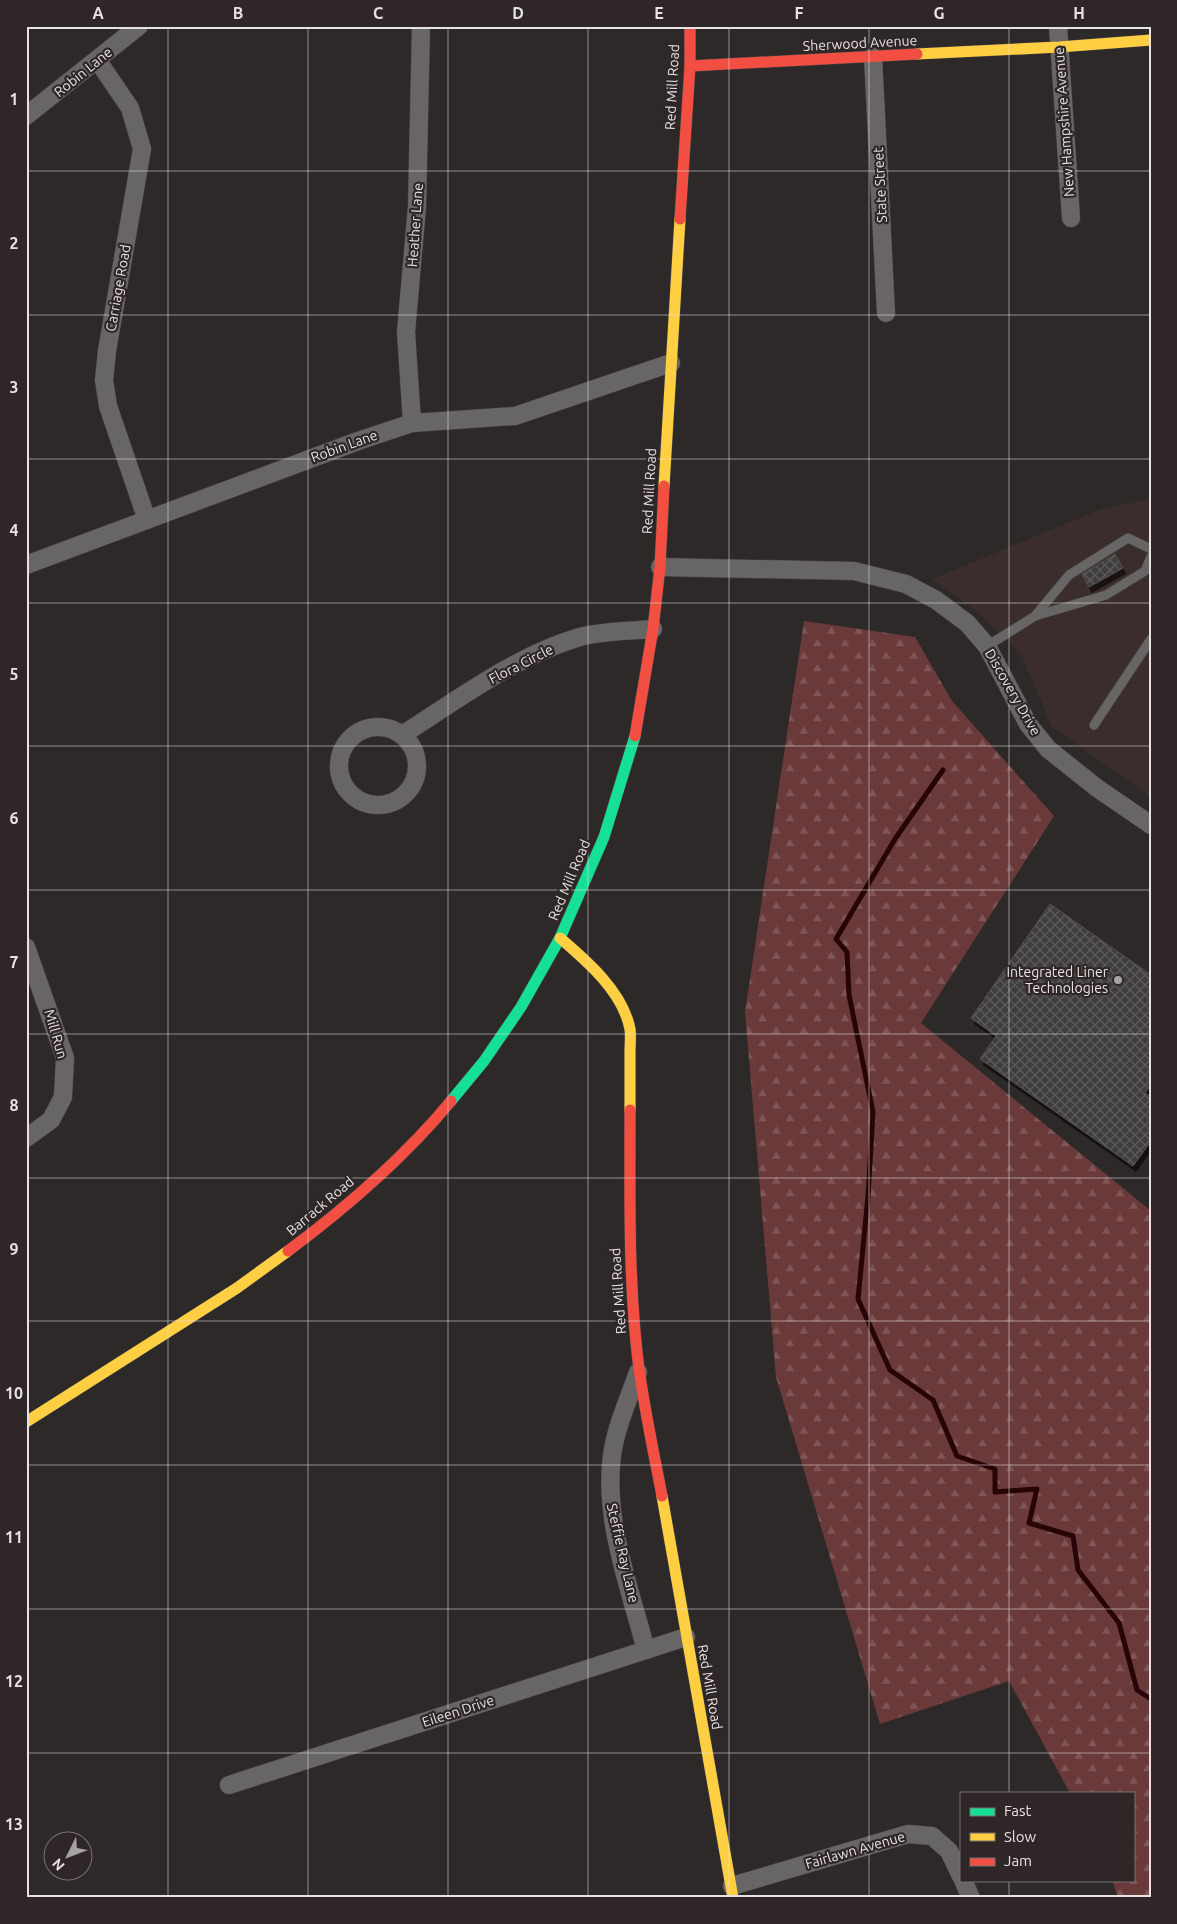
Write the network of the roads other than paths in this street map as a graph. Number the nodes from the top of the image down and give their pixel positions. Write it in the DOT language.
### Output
graph roads {
  1 [pos="139,26"];
  2 [pos="421,26"];
  3 [pos="690,26"];
  4 [pos="1058,26"];
  5 [pos="1151,40"];
  6 [pos="1059,47"];
  7 [pos="873,57"];
  8 [pos="98,61"];
  9 [pos="690,66"];
  10 [pos="26,116"];
  11 [pos="1071,218"];
  12 [pos="886,313"];
  13 [pos="671,364"];
  14 [pos="412,422"];
  15 [pos="147,520"];
  16 [pos="1151,549"];
  17 [pos="1151,557"];
  18 [pos="26,565"];
  19 [pos="660,567"];
  20 [pos="1035,616"];
  21 [pos="653,629"];
  22 [pos="1151,639"];
  23 [pos="987,646"];
  24 [pos="1094,725"];
  25 [pos="402,735"];
  26 [pos="1151,825"];
  27 [pos="560,938"];
  28 [pos="26,947"];
  29 [pos="26,1138"];
  30 [pos="639,1369"];
  31 [pos="26,1422"];
  32 [pos="686,1637"];
  33 [pos="646,1650"];
  34 [pos="229,1785"];
  35 [pos="960,1874"];
  36 [pos="964,1882"];
  37 [pos="732,1892"];
  38 [pos="971,1898"];
  1 -- 8 [label="street, Robin Lane"];
  2 -- 14 [label="street, Heather Lane"];
  3 -- 9 [label="main road, Red Mill Road"];
  4 -- 6 [label="street, New Hampshire Avenue"];
  5 -- 6 [label="main road, Sherwood Avenue"];
  6 -- 7 [label="main road, Sherwood Avenue"];
  6 -- 11 [label="street, New Hampshire Avenue"];
  7 -- 9 [label="main road, Sherwood Avenue"];
  7 -- 12 [label="street, State Street"];
  8 -- 10 [label="street, Robin Lane"];
  8 -- 15 [label="street, Carriage Road"];
  9 -- 13 [label="main road, Red Mill Road"];
  13 -- 14 [label="street, Robin Lane"];
  13 -- 19 [label="main road, Red Mill Road"];
  14 -- 15 [label="street, Robin Lane"];
  15 -- 18 [label="street, Robin Lane"];
  16 -- 20 [label="lane"];
  17 -- 20 [label="lane"];
  19 -- 21 [label="main road, Red Mill Road"];
  19 -- 23 [label="street, Discovery Drive"];
  20 -- 23 [label="lane"];
  21 -- 25 [label="street, Flora Circle"];
  21 -- 27 [label="main road, Red Mill Road"];
  22 -- 24 [label="lane"];
  23 -- 26 [label="street, Discovery Drive"];
  25 -- 25 [label="street"];
  27 -- 30 [label="main road, Red Mill Road"];
  27 -- 31 [label="main road, Barrack Road"];
  28 -- 29 [label="street, Mill Run"];
  30 -- 32 [label="main road, Red Mill Road"];
  30 -- 33 [label="street, Steffie Ray Lane"];
  32 -- 33 [label="street, Eileen Drive"];
  32 -- 37 [label="main road, Red Mill Road"];
  33 -- 34 [label="street, Eileen Drive"];
  35 -- 37 [label="street, Fairlawn Avenue"];
  36 -- 38 [label="street"];
}
